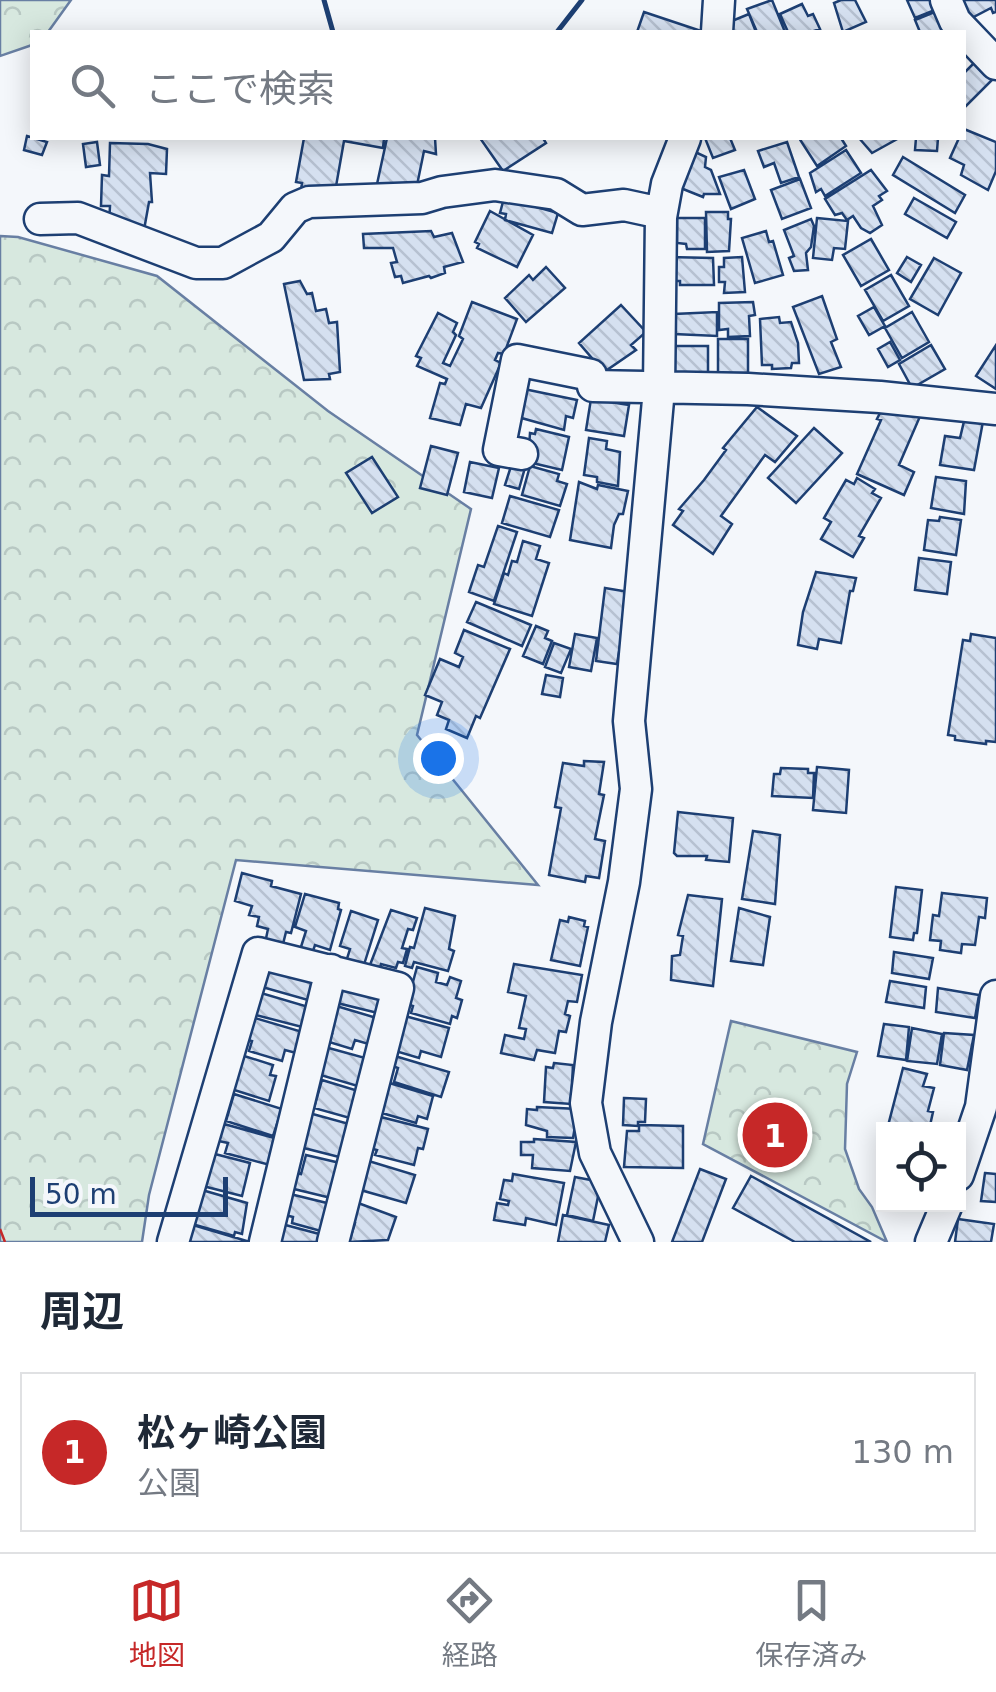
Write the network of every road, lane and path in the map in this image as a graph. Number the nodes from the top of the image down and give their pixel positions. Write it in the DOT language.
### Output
graph roads {
  1 [pos="719,0"];
  2 [pos="946,0"];
  3 [pos="717,30"];
  4 [pos="963,30"];
  5 [pos="966,35"];
  6 [pos="996,64"];
  7 [pos="684,140"];
  8 [pos="661,213"];
  9 [pos="40,219"];
  10 [pos="659,390"];
  11 [pos="996,409"];
  12 [pos="522,454"];
  13 [pos="331,970"];
  14 [pos="996,996"];
  15 [pos="966,1151"];
  16 [pos="943,1212"];
  17 [pos="173,1242"];
  18 [pos="265,1242"];
  19 [pos="333,1242"];
  20 [pos="638,1242"];
  21 [pos="931,1242"];
  1 -- 3 [label="street"];
  2 -- 4 [label="street"];
  5 -- 6 [label="street"];
  7 -- 8 [label="street"];
  8 -- 9 [label="street"];
  8 -- 10 [label="street"];
  10 -- 11 [label="street"];
  10 -- 12 [label="street"];
  10 -- 20 [label="street"];
  13 -- 17 [label="street"];
  13 -- 18 [label="street"];
  13 -- 19 [label="street"];
  14 -- 15 [label="street"];
  16 -- 21 [label="street"];
}
